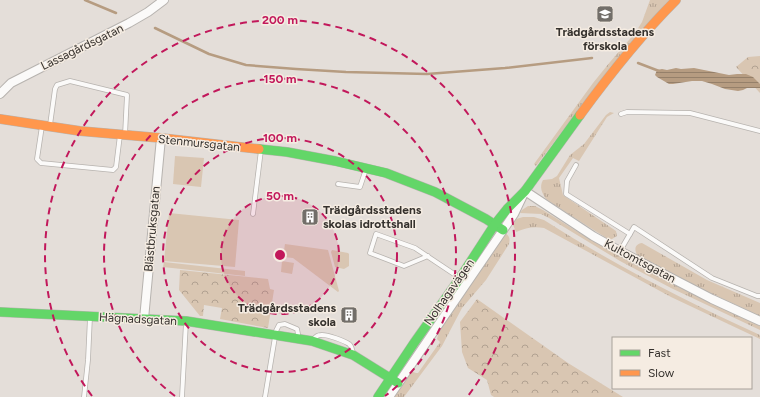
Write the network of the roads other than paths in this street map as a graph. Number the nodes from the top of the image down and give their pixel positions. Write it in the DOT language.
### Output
graph roads {
  1 [pos="164,0"];
  2 [pos="676,0"];
  3 [pos="0,94"];
  4 [pos="621,114"];
  5 [pos="0,119"];
  6 [pos="46,126"];
  7 [pos="760,131"];
  8 [pos="122,135"];
  9 [pos="161,138"];
  10 [pos="261,149"];
  11 [pos="576,166"];
  12 [pos="367,169"];
  13 [pos="258,173"];
  14 [pos="263,174"];
  15 [pos="338,184"];
  16 [pos="525,191"];
  17 [pos="253,214"];
  18 [pos="495,224"];
  19 [pos="503,230"];
  20 [pos="630,234"];
  21 [pos="620,251"];
  22 [pos="428,256"];
  23 [pos="460,278"];
  24 [pos="760,296"];
  25 [pos="0,312"];
  26 [pos="90,316"];
  27 [pos="144,319"];
  28 [pos="186,321"];
  29 [pos="760,321"];
  30 [pos="276,335"];
  31 [pos="390,378"];
  32 [pos="398,383"];
  33 [pos="84,397"];
  34 [pos="182,397"];
  35 [pos="265,397"];
  36 [pos="378,397"];
  37 [pos="389,397"];
  1 -- 3 [label="street, Lassagårdsgatan"];
  2 -- 16 [label="street, Nolhagavägen"];
  4 -- 7 [label="lane"];
  5 -- 6 [label="street, Stenmursgatan"];
  6 -- 8 [label="street, Stenmursgatan"];
  6 -- 8 [label="lane"];
  6 -- 8 [label="lane"];
  8 -- 9 [label="street, Stenmursgatan"];
  9 -- 10 [label="street, Stenmursgatan"];
  9 -- 27 [label="street, Blästbruksgatan"];
  10 -- 12 [label="street, Stenmursgatan"];
  10 -- 13 [label="lane"];
  11 -- 20 [label="lane"];
  12 -- 15 [label="lane"];
  12 -- 18 [label="street, Stenmursgatan"];
  13 -- 14 [label="lane"];
  13 -- 17 [label="lane"];
  16 -- 18 [label="street, Nolhagavägen"];
  16 -- 19 [label="street, Nolhagavägen"];
  16 -- 21 [label="street, Kultomtsgatan"];
  18 -- 19 [label="street, Stenmursgatan"];
  18 -- 23 [label="street, Nolhagavägen"];
  19 -- 32 [label="street, Nolhagavägen"];
  20 -- 21 [label="lane"];
  20 -- 24 [label="lane"];
  21 -- 29 [label="street, Kultomtsgatan"];
  22 -- 22 [label="lane"];
  22 -- 23 [label="lane"];
  23 -- 31 [label="street, Nolhagavägen"];
  25 -- 26 [label="street, Hägnadsgatan"];
  26 -- 27 [label="street, Hägnadsgatan"];
  26 -- 33 [label="lane, Hägnadsgatan"];
  27 -- 28 [label="street, Hägnadsgatan"];
  28 -- 30 [label="street, Hägnadsgatan"];
  28 -- 34 [label="lane, Hägnadsgatan"];
  30 -- 31 [label="street, Hägnadsgatan"];
  30 -- 35 [label="lane"];
  31 -- 32 [label="street, Hägnadsgatan"];
  31 -- 36 [label="street, Nolhagavägen"];
  32 -- 37 [label="street, Nolhagavägen"];
}
